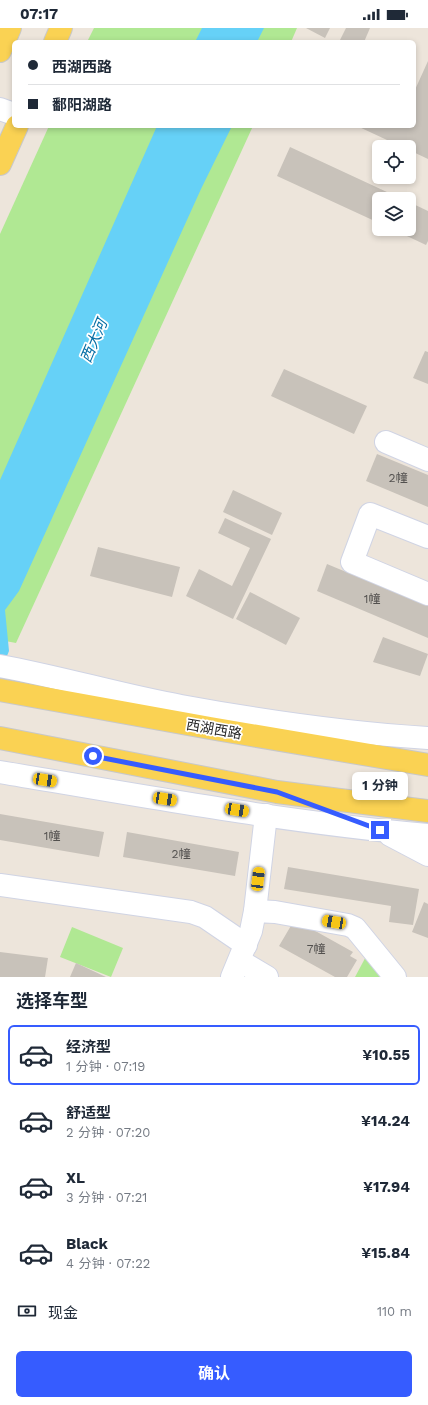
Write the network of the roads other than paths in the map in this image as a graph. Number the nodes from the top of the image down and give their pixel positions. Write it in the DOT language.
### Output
graph roads {
  1 [pos="10,28"];
  2 [pos="61,28"];
  3 [pos="56,40"];
  4 [pos="0,51"];
  5 [pos="0,109"];
  6 [pos="12,113"];
  7 [pos="16,128"];
  8 [pos="0,164"];
  9 [pos="386,442"];
  10 [pos="428,460"];
  11 [pos="428,537"];
  12 [pos="428,594"];
  13 [pos="9,668"];
  14 [pos="0,690"];
  15 [pos="1,738"];
  16 [pos="428,738"];
  17 [pos="428,765"];
  18 [pos="0,772"];
  19 [pos="277,792"];
  20 [pos="428,811"];
  21 [pos="266,814"];
  22 [pos="377,829"];
  23 [pos="428,834"];
  24 [pos="428,855"];
  25 [pos="0,885"];
  26 [pos="254,911"];
  27 [pos="239,961"];
  28 [pos="267,977"];
  29 [pos="395,977"];
  1 -- 4 [label="main road"];
  2 -- 3 [label="main road"];
  5 -- 6 [label="street"];
  7 -- 8 [label="main road"];
  9 -- 10 [label="street"];
  11 -- 12 [label="street"];
  13 -- 16 [label="street"];
  14 -- 17 [label="main road, 西湖西路"];
  15 -- 19 [label="main road"];
  18 -- 21 [label="street"];
  19 -- 20 [label="main road"];
  19 -- 22 [label="street"];
  21 -- 22 [label="street"];
  21 -- 26 [label="street"];
  22 -- 23 [label="street"];
  22 -- 24 [label="street"];
  25 -- 27 [label="street"];
  26 -- 27 [label="street"];
  26 -- 29 [label="street"];
  27 -- 28 [label="street"];
}
